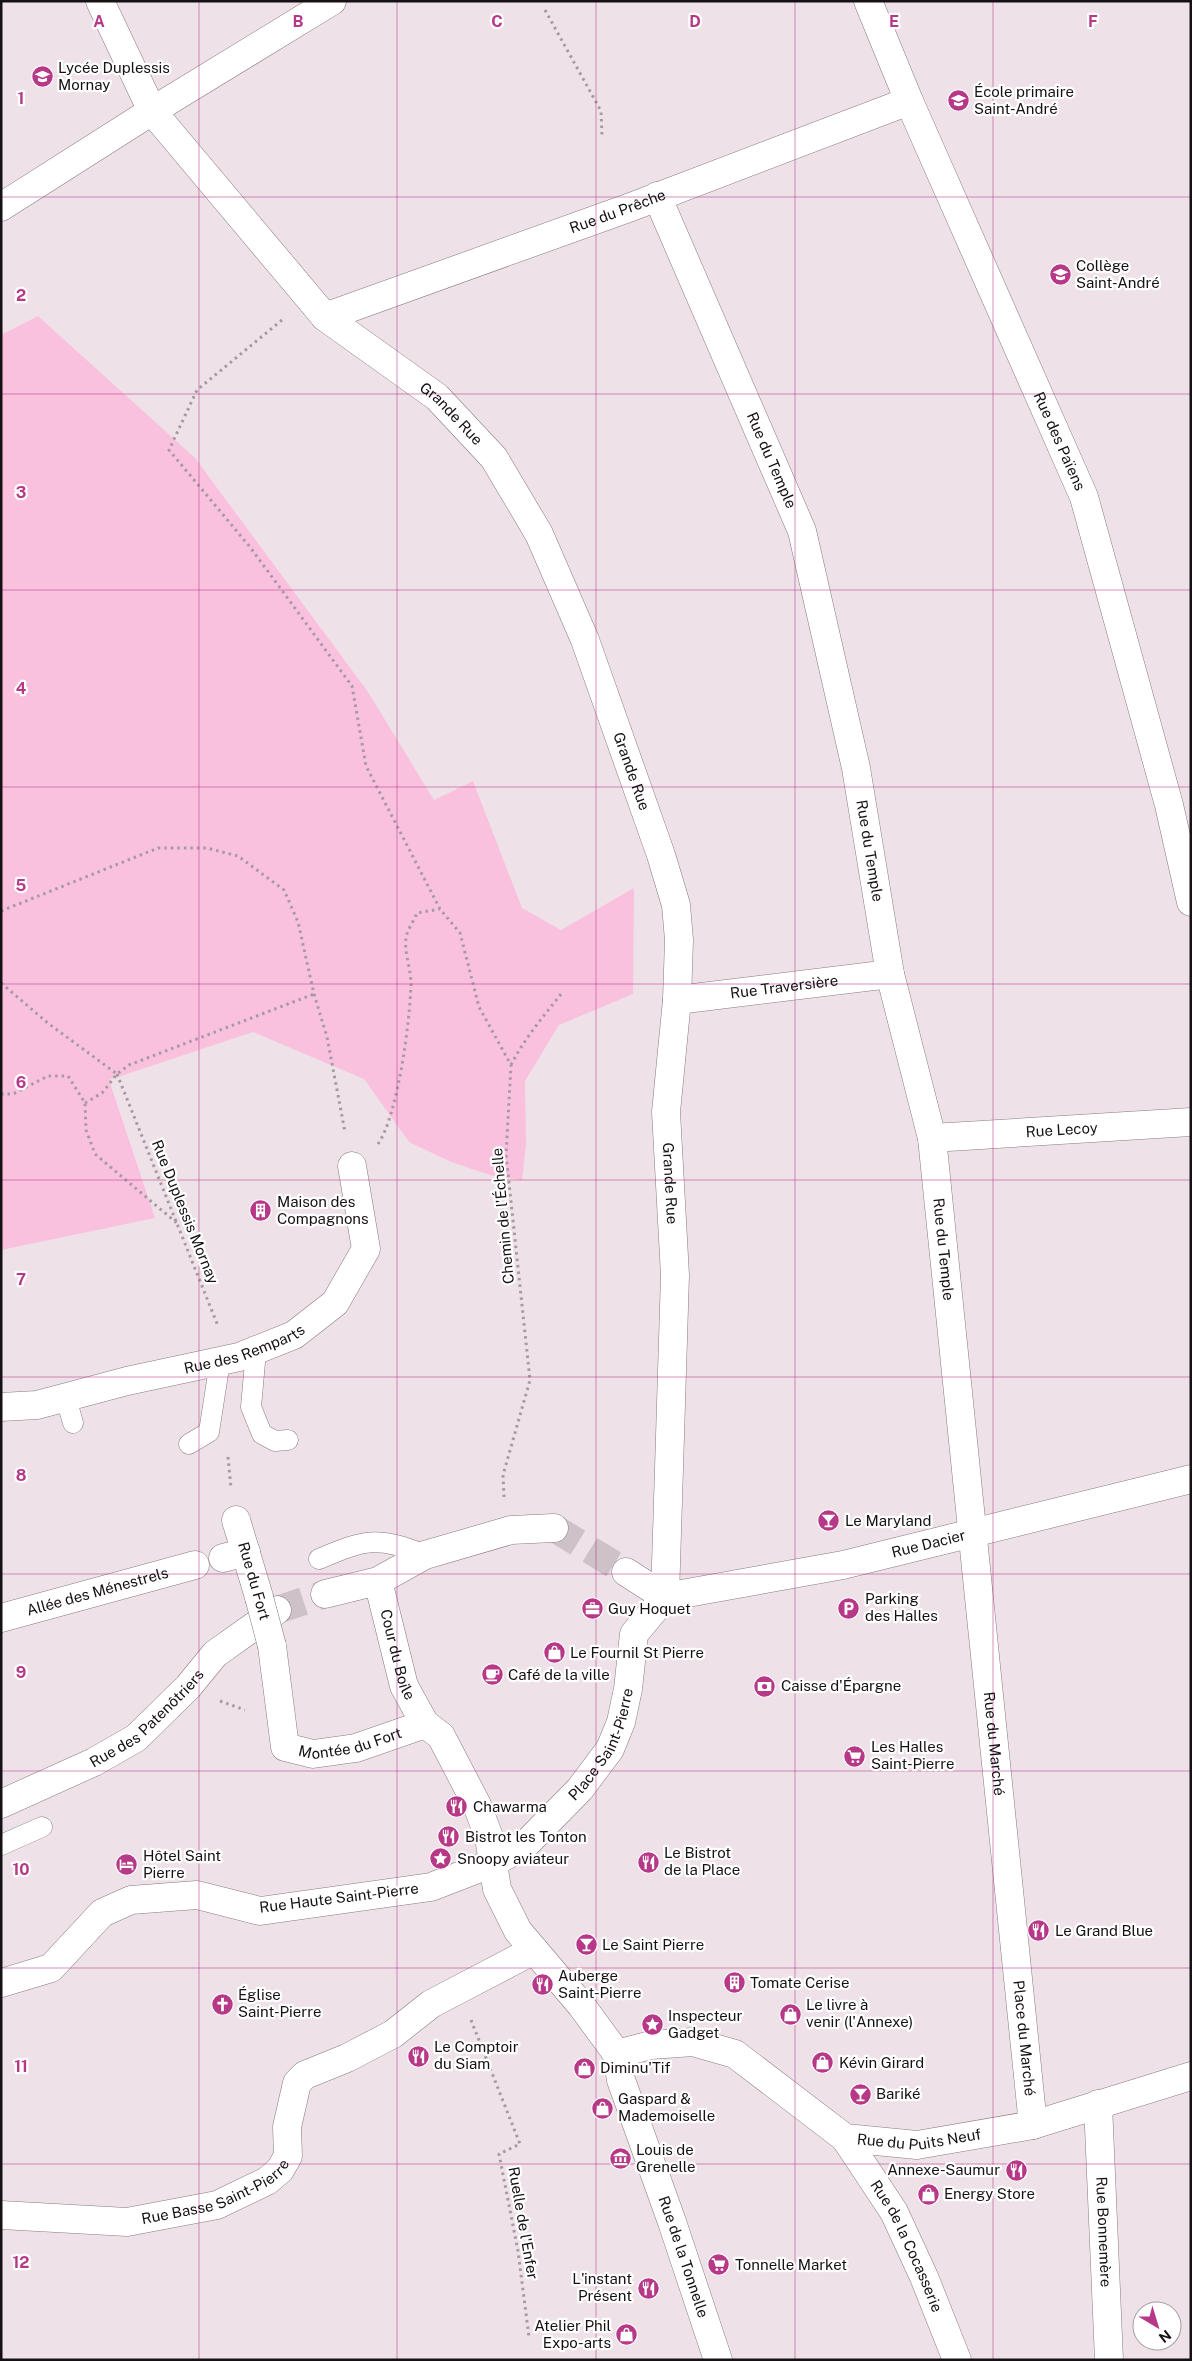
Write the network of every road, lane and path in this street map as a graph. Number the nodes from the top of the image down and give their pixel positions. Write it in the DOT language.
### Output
graph roads {
  1 [pos="100,1"];
  2 [pos="332,1"];
  3 [pos="868,1"];
  4 [pos="545,10"];
  5 [pos="909,101"];
  6 [pos="152,111"];
  7 [pos="602,135"];
  8 [pos="657,196"];
  9 [pos="1,206"];
  10 [pos="317,307"];
  11 [pos="1191,902"];
  12 [pos="440,909"];
  13 [pos="1,911"];
  14 [pos="890,974"];
  15 [pos="1,984"];
  16 [pos="314,994"];
  17 [pos="561,994"];
  18 [pos="677,1000"];
  19 [pos="511,1065"];
  20 [pos="117,1074"];
  21 [pos="1,1094"];
  22 [pos="85,1103"];
  23 [pos="1191,1122"];
  24 [pos="932,1138"];
  25 [pos="352,1166"];
  26 [pos="179,1225"];
  27 [pos="256,1351"];
  28 [pos="225,1360"];
  29 [pos="1,1407"];
  30 [pos="288,1440"];
  31 [pos="189,1444"];
  32 [pos="1191,1479"];
  33 [pos="236,1524"];
  34 [pos="554,1528"];
  35 [pos="511,1530"];
  36 [pos="973,1534"];
  37 [pos="425,1555"];
  38 [pos="319,1559"];
  39 [pos="195,1565"];
  40 [pos="626,1572"];
  41 [pos="378,1581"];
  42 [pos="325,1594"];
  43 [pos="664,1596"];
  44 [pos="268,1603"];
  45 [pos="1,1618"];
  46 [pos="272,1646"];
  47 [pos="188,1687"];
  48 [pos="282,1721"];
  49 [pos="425,1724"];
  50 [pos="1,1804"];
  51 [pos="42,1827"];
  52 [pos="1,1845"];
  53 [pos="493,1863"];
  54 [pos="534,1950"];
  55 [pos="1016,1952"];
  56 [pos="1,1983"];
  57 [pos="459,1990"];
  58 [pos="617,2054"];
  59 [pos="1191,2076"];
  60 [pos="1098,2104"];
  61 [pos="1033,2124"];
  62 [pos="845,2138"];
  63 [pos="1,2215"];
  64 [pos="529,2336"];
  65 [pos="718,2360"];
  66 [pos="957,2360"];
  67 [pos="1109,2360"];
  1 -- 6 [label="street, Grande Rue"];
  2 -- 6 [label="street"];
  3 -- 5 [label="street, Rue des Païens"];
  4 -- 7 [label="path"];
  5 -- 8 [label="street, Rue du Prêche"];
  5 -- 11 [label="street, Rue des Païens"];
  6 -- 9 [label="street"];
  6 -- 10 [label="street, Grande Rue"];
  8 -- 10 [label="street, Rue du Prêche"];
  8 -- 14 [label="street, Rue du Temple"];
  10 -- 12 [label="path"];
  10 -- 18 [label="street, Grande Rue"];
  12 -- 19 [label="path"];
  12 -- 25 [label="path"];
  13 -- 16 [label="path"];
  14 -- 18 [label="street, Rue Traversière"];
  14 -- 24 [label="street, Rue du Temple"];
  15 -- 20 [label="path"];
  16 -- 20 [label="path"];
  16 -- 25 [label="path"];
  17 -- 19 [label="path"];
  18 -- 43 [label="street, Grande Rue"];
  19 -- 35 [label="path, Chemin de l'Échelle"];
  20 -- 22 [label="path"];
  20 -- 26 [label="path, Rue Duplessis Mornay"];
  21 -- 22 [label="path"];
  22 -- 26 [label="path"];
  23 -- 24 [label="street, Rue Lecoy"];
  24 -- 36 [label="street, Rue du Temple"];
  25 -- 27 [label="street, Rue des Remparts"];
  26 -- 28 [label="path, Rue Duplessis Mornay"];
  27 -- 28 [label="street, Rue des Remparts"];
  27 -- 30 [label="lane"];
  28 -- 29 [label="street, Rue des Remparts"];
  28 -- 31 [label="lane"];
  32 -- 36 [label="street, Rue Dacier"];
  33 -- 44 [label="street, Rue du Fort"];
  34 -- 35 [label="street"];
  35 -- 37 [label="street"];
  36 -- 43 [label="street, Rue Dacier"];
  36 -- 55 [label="street, Rue du Marché"];
  37 -- 38 [label="lane"];
  37 -- 41 [label="street"];
  39 -- 45 [label="street, Allée des Ménestrels"];
  40 -- 43 [label="street"];
  41 -- 42 [label="street"];
  41 -- 49 [label="street, Cour du Boile"];
  43 -- 53 [label="street, Place Saint-Pierre"];
  44 -- 46 [label="street, Rue du Fort, bridge"];
  44 -- 47 [label="street, Rue des Patenôtriers"];
  46 -- 48 [label="street, Montée du Fort"];
  47 -- 48 [label="path"];
  47 -- 50 [label="street, Rue des Patenôtriers"];
  48 -- 49 [label="street, Montée du Fort"];
  49 -- 53 [label="street"];
  51 -- 52 [label="lane"];
  53 -- 54 [label="street"];
  53 -- 56 [label="street, Rue Haute Saint-Pierre"];
  54 -- 57 [label="street, Rue Basse Saint-Pierre"];
  54 -- 58 [label="street, Rue de la Tonnelle"];
  55 -- 61 [label="street, Place du Marché"];
  57 -- 63 [label="street, Rue Basse Saint-Pierre"];
  57 -- 64 [label="path, Ruelle de l'Enfer"];
  58 -- 62 [label="street, Rue du Puits Neuf"];
  58 -- 65 [label="street, Rue de la Tonnelle"];
  59 -- 60 [label="street, Rue du Puits Neuf"];
  60 -- 61 [label="street, Rue du Puits Neuf"];
  60 -- 67 [label="street, Rue Bonnemère"];
  61 -- 62 [label="street, Rue du Puits Neuf"];
  62 -- 66 [label="street, Rue de la Cocasserie"];
}
